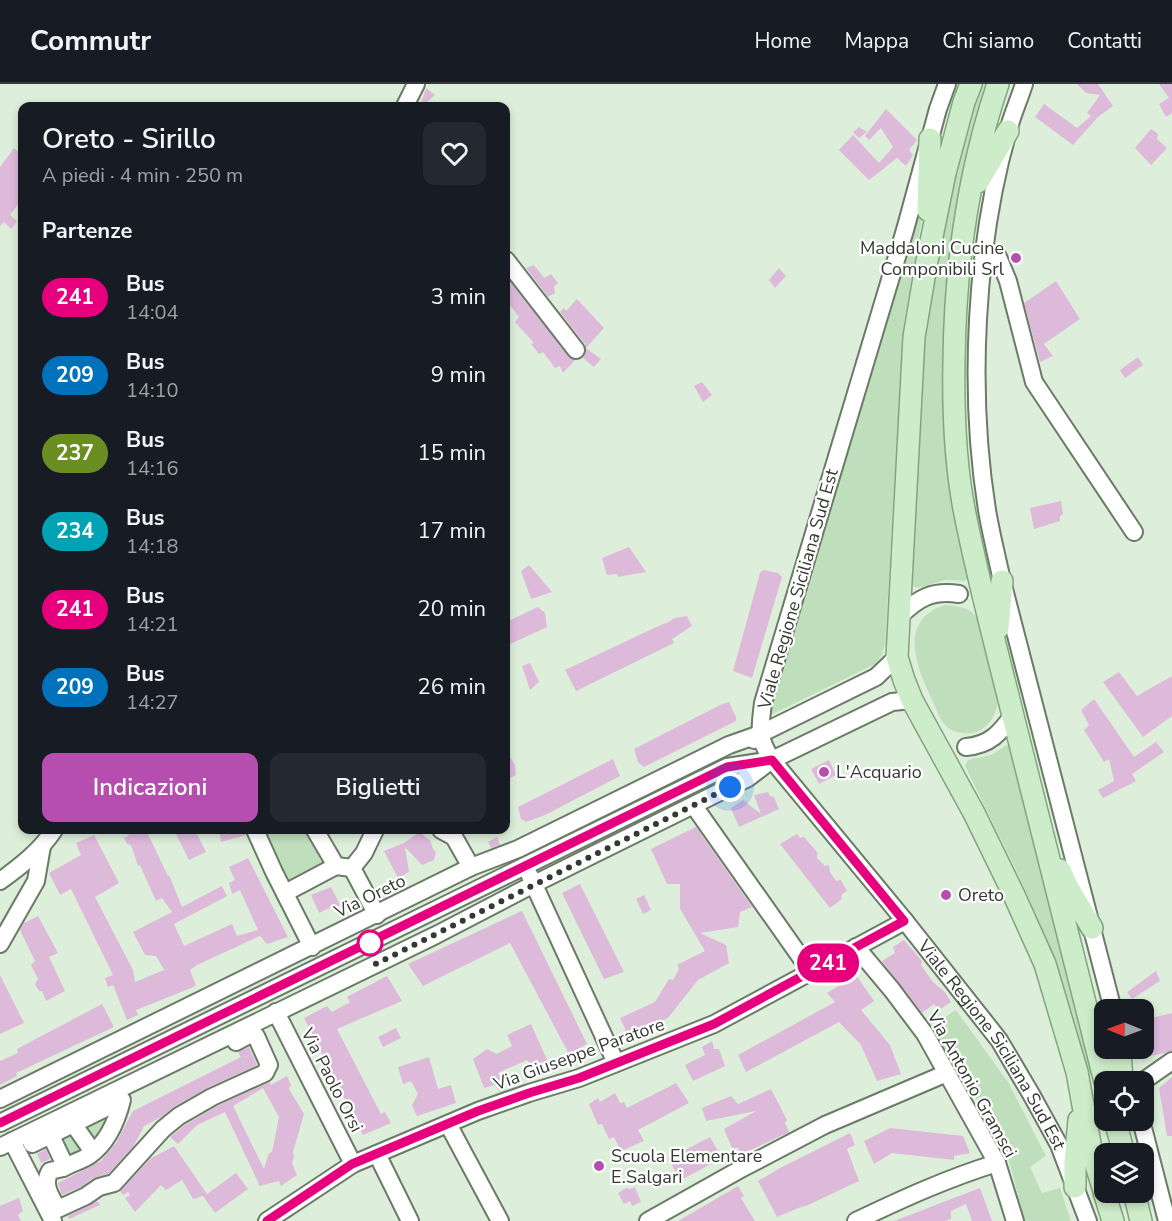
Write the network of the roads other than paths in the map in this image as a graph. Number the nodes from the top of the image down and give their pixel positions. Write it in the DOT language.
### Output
graph roads {
  1 [pos="416,84"];
  2 [pos="947,84"];
  3 [pos="970,84"];
  4 [pos="998,84"];
  5 [pos="1024,84"];
  6 [pos="407,102"];
  7 [pos="1008,131"];
  8 [pos="930,139"];
  9 [pos="969,198"];
  10 [pos="984,255"];
  11 [pos="510,265"];
  12 [pos="926,266"];
  13 [pos="576,350"];
  14 [pos="1134,532"];
  15 [pos="1002,581"];
  16 [pos="959,594"];
  17 [pos="899,617"];
  18 [pos="897,657"];
  19 [pos="999,659"];
  20 [pos="912,700"];
  21 [pos="1013,715"];
  22 [pos="760,734"];
  23 [pos="966,747"];
  24 [pos="772,760"];
  25 [pos="727,767"];
  26 [pos="694,806"];
  27 [pos="1039,823"];
  28 [pos="51,834"];
  29 [pos="257,834"];
  30 [pos="318,834"];
  31 [pos="373,834"];
  32 [pos="448,834"];
  33 [pos="42,846"];
  34 [pos="518,849"];
  35 [pos="526,866"];
  36 [pos="344,867"];
  37 [pos="471,867"];
  38 [pos="0,881"];
  39 [pos="534,884"];
  40 [pos="285,893"];
  41 [pos="377,915"];
  42 [pos="904,921"];
  43 [pos="1092,928"];
  44 [pos="0,944"];
  45 [pos="312,946"];
  46 [pos="856,947"];
  47 [pos="811,972"];
  48 [pos="1110,999"];
  49 [pos="276,1012"];
  50 [pos="1172,1061"];
  51 [pos="616,1063"];
  52 [pos="1102,1071"];
  53 [pos="1077,1072"];
  54 [pos="947,1073"];
  55 [pos="1154,1074"];
  56 [pos="0,1099"];
  57 [pos="122,1100"];
  58 [pos="0,1123"];
  59 [pos="448,1124"];
  60 [pos="74,1125"];
  61 [pos="1144,1131"];
  62 [pos="48,1136"];
  63 [pos="10,1146"];
  64 [pos="93,1152"];
  65 [pos="377,1154"];
  66 [pos="1094,1156"];
  67 [pos="997,1163"];
  68 [pos="352,1164"];
  69 [pos="63,1168"];
  70 [pos="1075,1186"];
  71 [pos="1107,1203"];
  72 [pos="1137,1203"];
  73 [pos="53,1221"];
  74 [pos="267,1221"];
  75 [pos="410,1221"];
  76 [pos="500,1221"];
  77 [pos="648,1221"];
  78 [pos="856,1221"];
  79 [pos="1015,1221"];
  80 [pos="1088,1221"];
  81 [pos="1113,1221"];
  82 [pos="1141,1221"];
  83 [pos="1167,1221"];
  1 -- 6 [label="street"];
  2 -- 8 [label="street, Viale Regione Siciliana Sud Est"];
  3 -- 12 [label="main road, Viale Regione Siciliana Sud Est"];
  4 -- 9 [label="main road"];
  5 -- 7 [label="street"];
  7 -- 9 [label="main road"];
  7 -- 10 [label="street"];
  8 -- 12 [label="main road"];
  8 -- 22 [label="street, Viale Regione Siciliana Sud Est"];
  9 -- 19 [label="main road"];
  10 -- 14 [label="street"];
  10 -- 15 [label="street"];
  11 -- 13 [label="street"];
  12 -- 17 [label="main road, Viale Regione Siciliana Sud Est"];
  15 -- 19 [label="main road"];
  15 -- 43 [label="street"];
  16 -- 17 [label="street"];
  17 -- 18 [label="main road, Viale Regione Siciliana Sud Est"];
  18 -- 20 [label="main road, Viale Regione Siciliana Sud Est"];
  18 -- 22 [label="street"];
  19 -- 21 [label="main road"];
  20 -- 24 [label="street"];
  20 -- 53 [label="main road, Viale Regione Siciliana Sud Est"];
  21 -- 23 [label="street"];
  21 -- 27 [label="main road"];
  22 -- 24 [label="street, Viale Regione Siciliana Sud Est"];
  22 -- 25 [label="street"];
  22 -- 34 [label="street, Via Oreto"];
  24 -- 25 [label="street"];
  24 -- 26 [label="street"];
  24 -- 42 [label="street, Viale Regione Siciliana Sud Est"];
  25 -- 35 [label="street"];
  26 -- 39 [label="street"];
  26 -- 47 [label="street"];
  27 -- 43 [label="main road"];
  27 -- 52 [label="main road"];
  28 -- 33 [label="street"];
  29 -- 40 [label="street"];
  30 -- 36 [label="street"];
  31 -- 36 [label="street"];
  32 -- 37 [label="street"];
  33 -- 38 [label="street"];
  33 -- 44 [label="street"];
  34 -- 35 [label="street"];
  34 -- 37 [label="street, Via Oreto"];
  35 -- 39 [label="street"];
  35 -- 58 [label="street"];
  36 -- 40 [label="street"];
  36 -- 41 [label="street"];
  37 -- 41 [label="street, Via Oreto"];
  39 -- 49 [label="street"];
  39 -- 51 [label="street"];
  40 -- 45 [label="street"];
  41 -- 45 [label="street, Via Oreto"];
  42 -- 46 [label="street, Via Giuseppe Paratore"];
  42 -- 70 [label="street, Viale Regione Siciliana Sud Est"];
  43 -- 48 [label="street"];
  45 -- 56 [label="street, Via Oreto"];
  46 -- 47 [label="street, Via Giuseppe Paratore"];
  46 -- 54 [label="street, Via Antonio Gramsci"];
  47 -- 51 [label="street, Via Giuseppe Paratore"];
  49 -- 63 [label="street"];
  49 -- 68 [label="street, Via Paolo Orsi"];
  50 -- 55 [label="street"];
  51 -- 59 [label="street, Via Giuseppe Paratore"];
  53 -- 66 [label="main road, Viale Regione Siciliana Sud Est"];
  53 -- 70 [label="main road"];
  54 -- 67 [label="street, Via Antonio Gramsci"];
  54 -- 77 [label="street"];
  57 -- 60 [label="street"];
  57 -- 64 [label="street"];
  57 -- 69 [label="street"];
  59 -- 65 [label="street, Via Giuseppe Paratore"];
  59 -- 76 [label="street"];
  60 -- 62 [label="street"];
  60 -- 64 [label="street"];
  61 -- 83 [label="street"];
  62 -- 63 [label="street"];
  62 -- 69 [label="street"];
  63 -- 73 [label="street"];
  64 -- 69 [label="street"];
  65 -- 68 [label="street, Via Giuseppe Paratore"];
  65 -- 75 [label="street"];
  67 -- 78 [label="street"];
  67 -- 79 [label="street, Via Antonio Gramsci"];
  68 -- 74 [label="street, Via Giuseppe Paratore"];
  70 -- 80 [label="street, Viale Regione Siciliana Sud Est"];
  71 -- 81 [label="main road, Viale Regione Siciliana Sud Est"];
  72 -- 82 [label="main road"];
}
